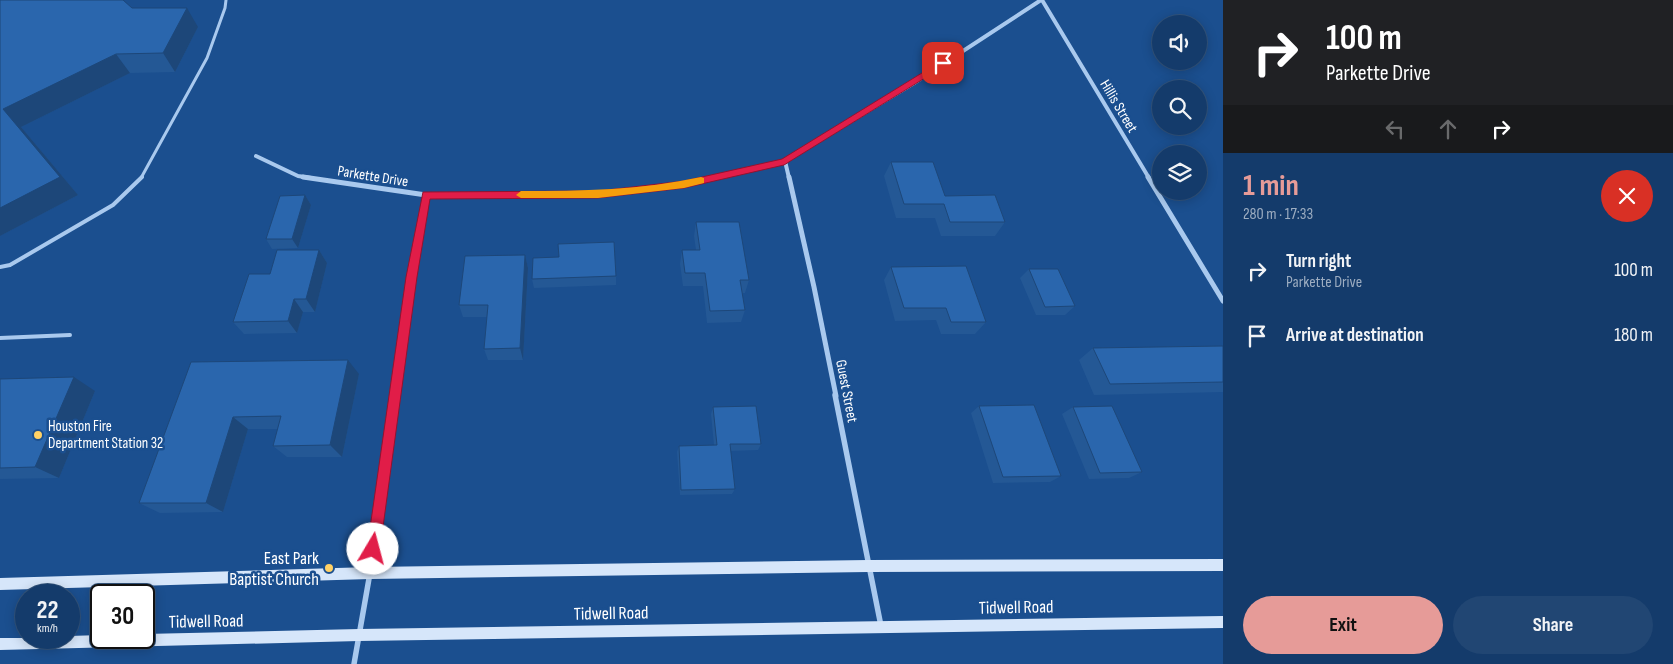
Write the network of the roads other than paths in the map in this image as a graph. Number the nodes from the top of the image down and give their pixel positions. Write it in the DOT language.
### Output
graph roads {
  1 [pos="226,0"];
  2 [pos="1041,0"];
  3 [pos="256,156"];
  4 [pos="784,161"];
  5 [pos="426,195"];
  6 [pos="0,267"];
  7 [pos="1223,301"];
  8 [pos="70,335"];
  9 [pos="0,338"];
  10 [pos="1223,565"];
  11 [pos="868,566"];
  12 [pos="370,573"];
  13 [pos="0,584"];
  14 [pos="1223,622"];
  15 [pos="881,626"];
  16 [pos="359,635"];
  17 [pos="0,644"];
  18 [pos="354,664"];
  1 -- 6 [label="lane"];
  2 -- 4 [label="street, Parkette Drive"];
  2 -- 7 [label="street, Hillis Street"];
  3 -- 5 [label="street, Parkette Drive"];
  4 -- 5 [label="street, Parkette Drive"];
  4 -- 11 [label="street, Guest Street"];
  5 -- 12 [label="street"];
  8 -- 9 [label="lane"];
  10 -- 11 [label="main road"];
  11 -- 12 [label="main road"];
  11 -- 15 [label="street, Guest Street"];
  12 -- 13 [label="main road"];
  12 -- 16 [label="street"];
  14 -- 15 [label="main road, Tidwell Road"];
  15 -- 16 [label="main road, Tidwell Road"];
  16 -- 17 [label="main road, Tidwell Road"];
  16 -- 18 [label="street"];
}
